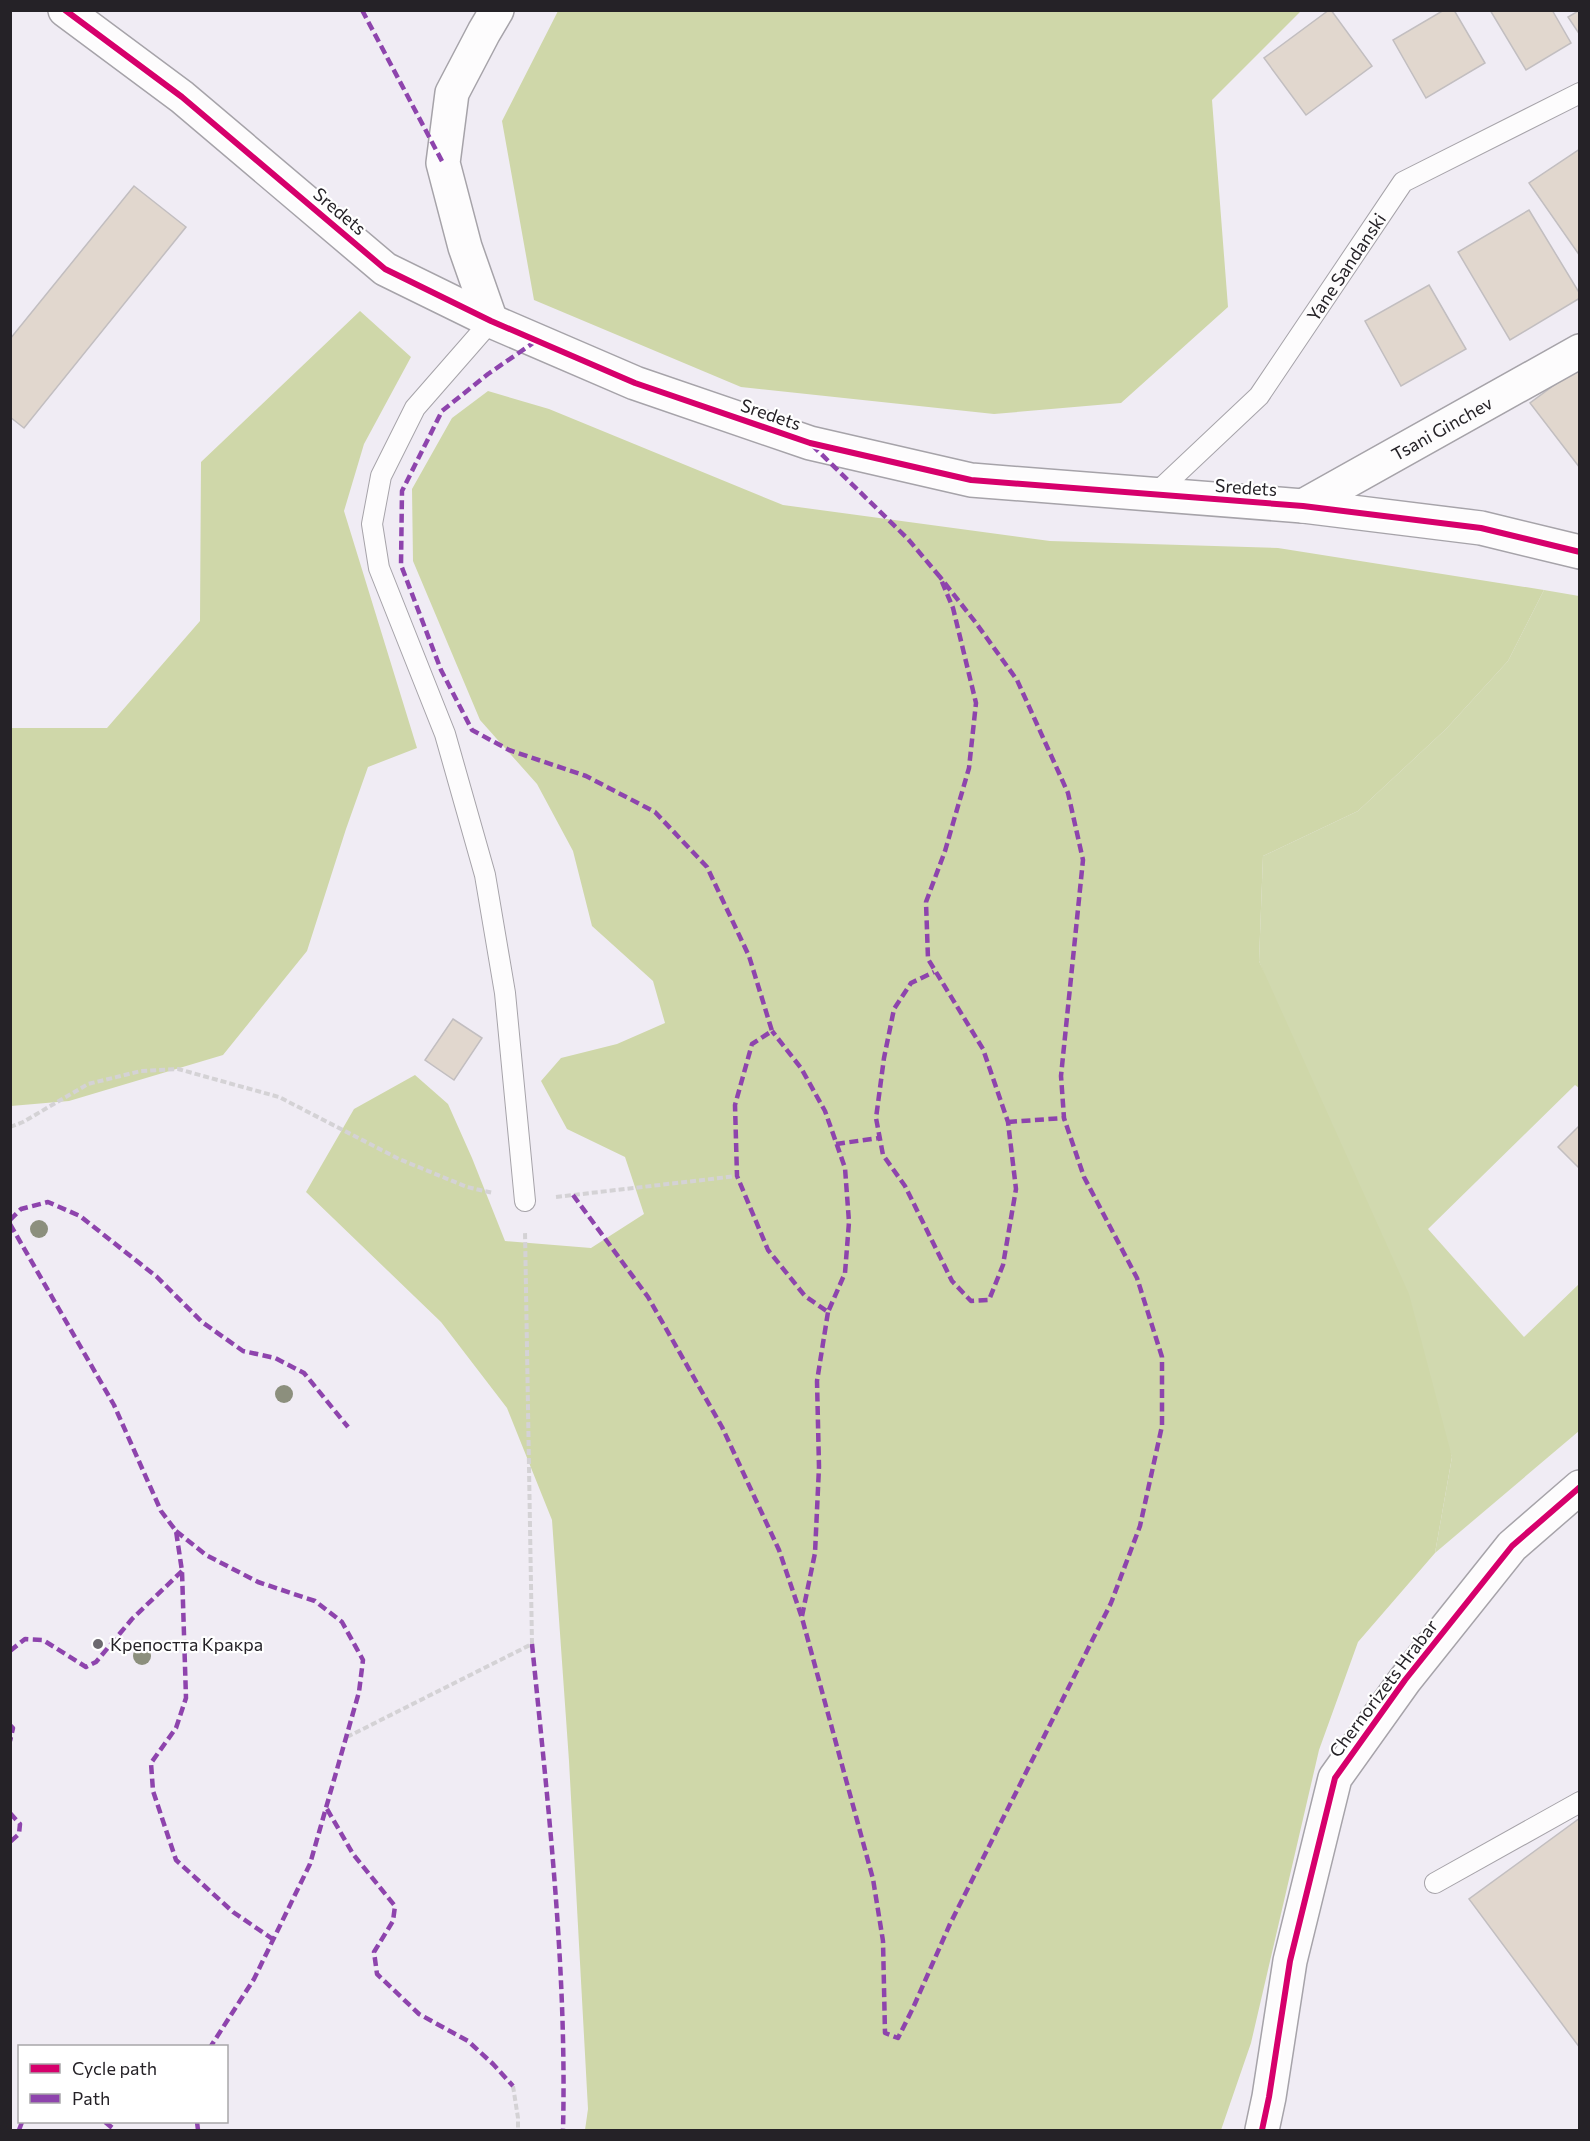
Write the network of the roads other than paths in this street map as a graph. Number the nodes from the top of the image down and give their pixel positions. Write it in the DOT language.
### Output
graph roads {
  1 [pos="65,10"];
  2 [pos="497,10"];
  3 [pos="1580,93"];
  4 [pos="491,321"];
  5 [pos="1580,351"];
  6 [pos="1154,495"];
  7 [pos="1303,506"];
  8 [pos="1580,552"];
  9 [pos="525,1201"];
  10 [pos="1580,1487"];
  11 [pos="1580,1802"];
  12 [pos="1435,1884"];
  13 [pos="1262,2130"];
  1 -- 4 [label="street, Sredets"];
  2 -- 4 [label="street"];
  3 -- 6 [label="lane, Yane Sandanski"];
  4 -- 6 [label="street, Sredets"];
  4 -- 9 [label="lane"];
  5 -- 7 [label="street, Tsani Ginchev"];
  6 -- 7 [label="street, Sredets"];
  7 -- 8 [label="street, Sredets"];
  10 -- 13 [label="street, Chernorizets Hrabar"];
  11 -- 12 [label="lane"];
}
